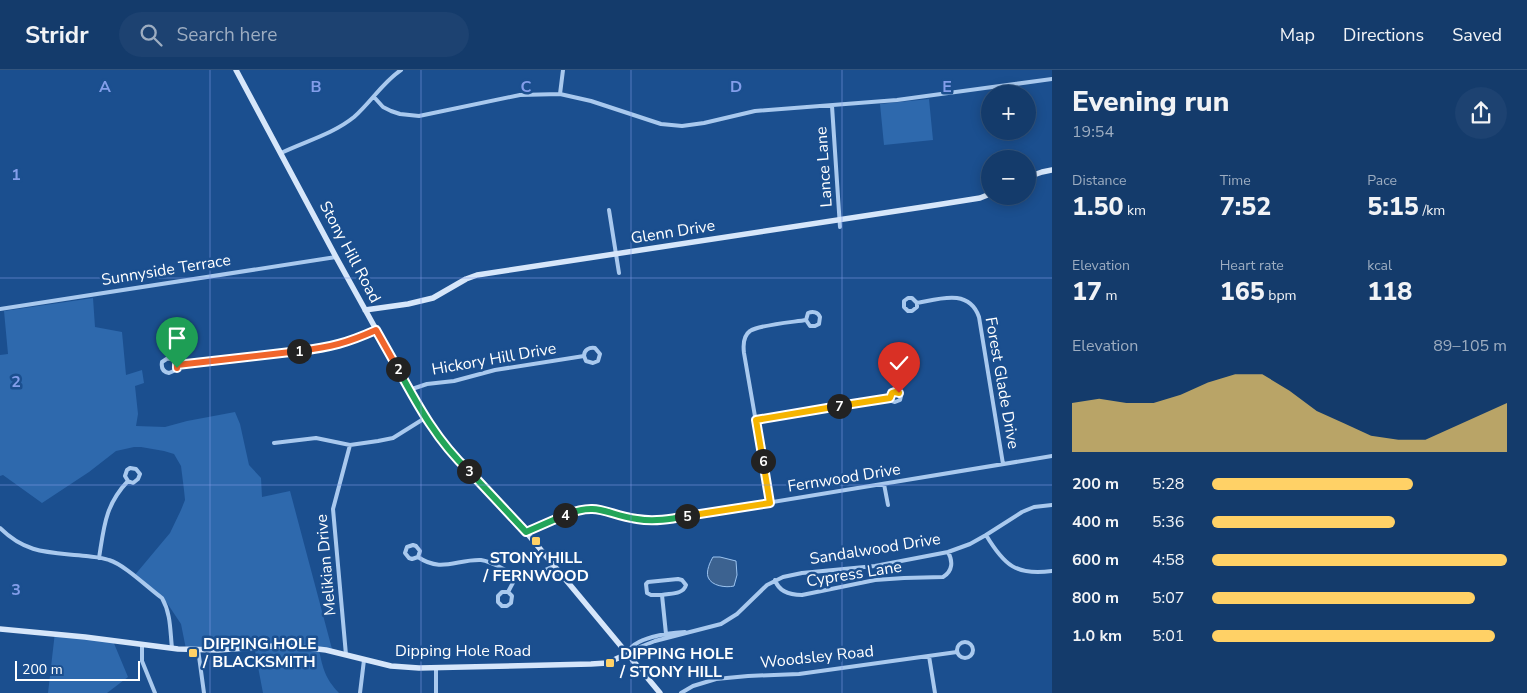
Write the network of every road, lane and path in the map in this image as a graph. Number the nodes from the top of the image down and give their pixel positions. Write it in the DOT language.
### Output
graph roads {
  1 [pos="236,70"];
  2 [pos="402,70"];
  3 [pos="563,70"];
  4 [pos="1052,79"];
  5 [pos="560,94"];
  6 [pos="374,97"];
  7 [pos="832,106"];
  8 [pos="281,153"];
  9 [pos="1052,170"];
  10 [pos="1036,174"];
  11 [pos="981,197"];
  12 [pos="609,210"];
  13 [pos="840,220"];
  14 [pos="840,227"];
  15 [pos="616,254"];
  16 [pos="336,257"];
  17 [pos="619,273"];
  18 [pos="917,303"];
  19 [pos="0,309"];
  20 [pos="365,310"];
  21 [pos="806,320"];
  22 [pos="376,330"];
  23 [pos="584,356"];
  24 [pos="177,365"];
  25 [pos="409,390"];
  26 [pos="890,398"];
  27 [pos="425,418"];
  28 [pos="756,420"];
  29 [pos="274,443"];
  30 [pos="350,445"];
  31 [pos="1052,456"];
  32 [pos="1003,464"];
  33 [pos="128,481"];
  34 [pos="884,484"];
  35 [pos="770,503"];
  36 [pos="888,505"];
  37 [pos="1052,505"];
  38 [pos="0,528"];
  39 [pos="526,532"];
  40 [pos="986,535"];
  41 [pos="948,552"];
  42 [pos="418,557"];
  43 [pos="99,558"];
  44 [pos="554,566"];
  45 [pos="1052,570"];
  46 [pos="517,575"];
  47 [pos="775,580"];
  48 [pos="508,592"];
  49 [pos="662,595"];
  50 [pos="0,629"];
  51 [pos="692,632"];
  52 [pos="666,634"];
  53 [pos="142,644"];
  54 [pos="172,648"];
  55 [pos="198,650"];
  56 [pos="957,652"];
  57 [pos="627,654"];
  58 [pos="346,655"];
  59 [pos="929,656"];
  60 [pos="364,660"];
  61 [pos="436,668"];
  62 [pos="156,693"];
  63 [pos="204,693"];
  64 [pos="360,693"];
  65 [pos="436,693"];
  66 [pos="660,693"];
  67 [pos="681,693"];
  68 [pos="935,693"];
  1 -- 8 [label="main road, Stony Hill Road"];
  2 -- 6 [label="street"];
  3 -- 5 [label="street"];
  4 -- 7 [label="street"];
  5 -- 6 [label="street"];
  5 -- 7 [label="street"];
  6 -- 8 [label="street"];
  7 -- 13 [label="street, Lance Lane"];
  8 -- 16 [label="main road, Stony Hill Road"];
  9 -- 10 [label="main road"];
  11 -- 13 [label="main road, Glenn Drive"];
  12 -- 15 [label="street"];
  13 -- 14 [label="street, Lance Lane"];
  13 -- 15 [label="main road, Glenn Drive"];
  15 -- 17 [label="street"];
  15 -- 20 [label="main road, Glenn Drive"];
  16 -- 19 [label="street, Sunnyside Terrace"];
  16 -- 20 [label="main road, Stony Hill Road"];
  18 -- 32 [label="street, Forest Glade Drive"];
  20 -- 22 [label="main road, Stony Hill Road"];
  21 -- 28 [label="street"];
  22 -- 24 [label="street"];
  22 -- 25 [label="main road, Stony Hill Road"];
  23 -- 23 [label="street, Hickory Hill Drive"];
  23 -- 25 [label="street, Hickory Hill Drive"];
  24 -- 24 [label="street"];
  25 -- 27 [label="main road, Stony Hill Road"];
  26 -- 28 [label="street"];
  27 -- 30 [label="street"];
  27 -- 39 [label="main road, Stony Hill Road"];
  28 -- 35 [label="street"];
  29 -- 30 [label="street"];
  30 -- 58 [label="street, Melikian Drive"];
  31 -- 32 [label="street, Fernwood Drive"];
  32 -- 34 [label="street, Fernwood Drive"];
  33 -- 43 [label="street"];
  34 -- 35 [label="street, Fernwood Drive"];
  34 -- 36 [label="street"];
  35 -- 39 [label="street, Fernwood Drive"];
  37 -- 40 [label="street, Sandalwood Drive"];
  38 -- 43 [label="street"];
  39 -- 44 [label="main road, Stony Hill Road"];
  40 -- 41 [label="street, Sandalwood Drive"];
  40 -- 45 [label="street"];
  41 -- 47 [label="street, Sandalwood Drive"];
  41 -- 47 [label="street, Cypress Lane"];
  42 -- 46 [label="street"];
  43 -- 54 [label="street"];
  44 -- 46 [label="street"];
  44 -- 57 [label="main road, Stony Hill Road"];
  46 -- 48 [label="street"];
  47 -- 51 [label="street, Sandalwood Drive"];
  48 -- 48 [label="street"];
  49 -- 49 [label="street"];
  49 -- 52 [label="street"];
  50 -- 53 [label="main road, Dipping Hole Road"];
  51 -- 52 [label="street"];
  51 -- 57 [label="street"];
  52 -- 57 [label="street"];
  53 -- 54 [label="main road, Dipping Hole Road"];
  53 -- 62 [label="street"];
  54 -- 55 [label="main road, Dipping Hole Road"];
  55 -- 58 [label="main road, Dipping Hole Road"];
  55 -- 63 [label="street"];
  56 -- 56 [label="street, Woodsley Road"];
  56 -- 59 [label="street, Woodsley Road"];
  57 -- 61 [label="main road, Dipping Hole Road"];
  57 -- 66 [label="main road, Stony Hill Road"];
  58 -- 60 [label="main road, Dipping Hole Road"];
  59 -- 67 [label="street, Woodsley Road"];
  59 -- 68 [label="street"];
  60 -- 61 [label="main road, Dipping Hole Road"];
  60 -- 64 [label="street"];
  61 -- 65 [label="street"];
}
